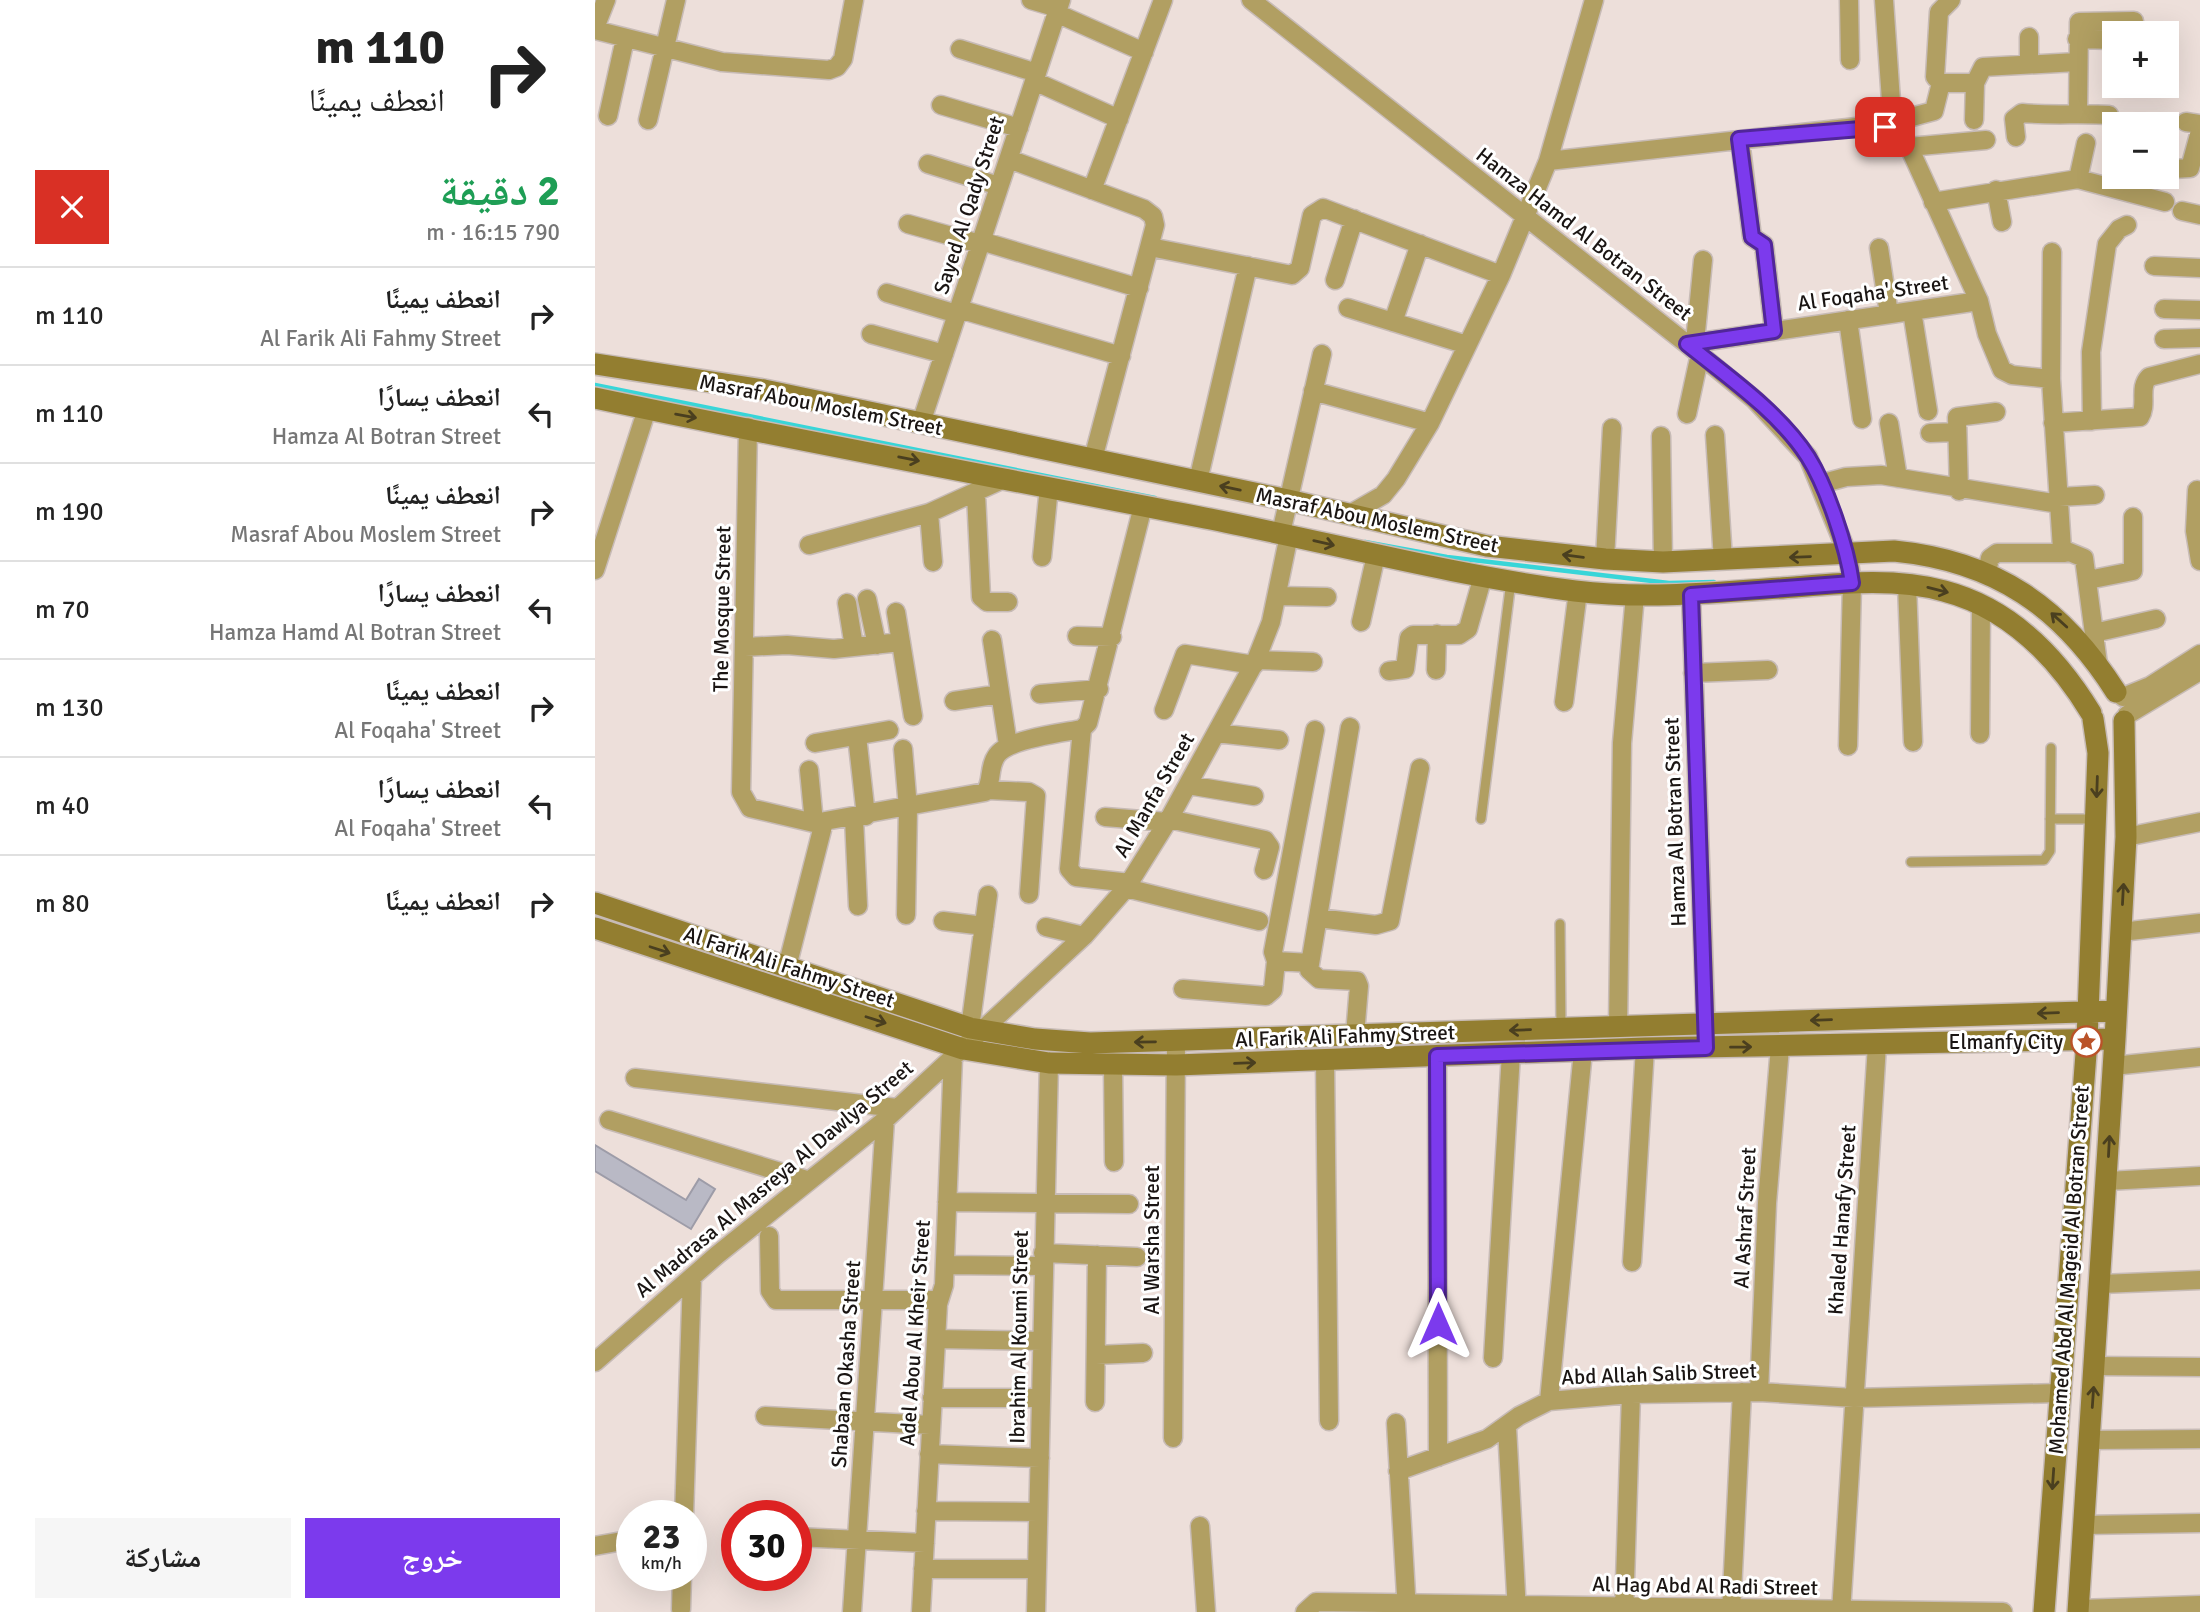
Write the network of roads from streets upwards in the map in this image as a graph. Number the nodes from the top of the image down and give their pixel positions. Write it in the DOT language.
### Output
graph roads {
  1 [pos="606,0"];
  2 [pos="677,0"];
  3 [pos="854,0"];
  4 [pos="1031,0"];
  5 [pos="1163,0"];
  6 [pos="1594,0"];
  7 [pos="1849,0"];
  8 [pos="1884,0"];
  9 [pos="1951,0"];
  10 [pos="1257,2"];
  11 [pos="1058,7"];
  12 [pos="2134,21"];
  13 [pos="595,29"];
  14 [pos="2029,37"];
  15 [pos="625,39"];
  16 [pos="2077,39"];
  17 [pos="2102,40"];
  18 [pos="663,48"];
  19 [pos="960,49"];
  20 [pos="1144,52"];
  21 [pos="1850,60"];
  22 [pos="2077,62"];
  23 [pos="2029,64"];
  24 [pos="1035,77"];
  25 [pos="1941,83"];
  26 [pos="1975,83"];
  27 [pos="941,104"];
  28 [pos="2078,113"];
  29 [pos="2102,115"];
  30 [pos="608,116"];
  31 [pos="1119,119"];
  32 [pos="648,120"];
  33 [pos="1974,120"];
  34 [pos="2195,126"];
  35 [pos="1019,128"];
  36 [pos="1900,135"];
  37 [pos="2016,137"];
  38 [pos="1739,139"];
  39 [pos="1986,140"];
  40 [pos="2086,143"];
  41 [pos="1009,159"];
  42 [pos="1548,161"];
  43 [pos="928,164"];
  44 [pos="2179,169"];
  45 [pos="2078,179"];
  46 [pos="999,186"];
  47 [pos="1092,190"];
  48 [pos="1996,190"];
  49 [pos="1933,202"];
  50 [pos="2165,202"];
  51 [pos="2182,211"];
  52 [pos="2200,215"];
  53 [pos="1525,216"];
  54 [pos="1354,219"];
  55 [pos="2002,222"];
  56 [pos="908,224"];
  57 [pos="2127,225"];
  58 [pos="981,243"];
  59 [pos="1420,244"];
  60 [pos="1150,247"];
  61 [pos="1879,248"];
  62 [pos="2052,251"];
  63 [pos="1703,260"];
  64 [pos="1248,266"];
  65 [pos="2154,266"];
  66 [pos="2200,268"];
  67 [pos="1501,275"];
  68 [pos="1335,280"];
  69 [pos="1139,288"];
  70 [pos="887,293"];
  71 [pos="1979,301"];
  72 [pos="1348,308"];
  73 [pos="2164,309"];
  74 [pos="2200,310"];
  75 [pos="1912,311"];
  76 [pos="958,312"];
  77 [pos="1889,314"];
  78 [pos="1848,320"];
  79 [pos="1393,322"];
  80 [pos="1774,331"];
  81 [pos="871,334"];
  82 [pos="2200,338"];
  83 [pos="2164,339"];
  84 [pos="1467,345"];
  85 [pos="1694,347"];
  86 [pos="944,354"];
  87 [pos="1322,354"];
  88 [pos="1121,356"];
  89 [pos="2200,364"];
  90 [pos="595,365"];
  91 [pos="2051,379"];
  92 [pos="1313,391"];
  93 [pos="595,398"];
  94 [pos="647,409"];
  95 [pos="1928,411"];
  96 [pos="1996,412"];
  97 [pos="1687,414"];
  98 [pos="1862,419"];
  99 [pos="2092,421"];
  100 [pos="921,423"];
  101 [pos="1430,423"];
  102 [pos="1889,423"];
  103 [pos="2053,423"];
  104 [pos="748,427"];
  105 [pos="1612,428"];
  106 [pos="1957,432"];
  107 [pos="1930,433"];
  108 [pos="1716,435"];
  109 [pos="1661,436"];
  110 [pos="1093,459"];
  111 [pos="1006,478"];
  112 [pos="1898,478"];
  113 [pos="1198,481"];
  114 [pos="1820,485"];
  115 [pos="1049,487"];
  116 [pos="2197,490"];
  117 [pos="1959,491"];
  118 [pos="976,494"];
  119 [pos="2095,495"];
  120 [pos="1287,500"];
  121 [pos="2059,501"];
  122 [pos="1143,506"];
  123 [pos="929,513"];
  124 [pos="1350,514"];
  125 [pos="2133,517"];
  126 [pos="1378,520"];
  127 [pos="1285,534"];
  128 [pos="809,545"];
  129 [pos="2065,553"];
  130 [pos="1373,554"];
  131 [pos="1848,555"];
  132 [pos="1042,557"];
  133 [pos="1605,559"];
  134 [pos="1723,560"];
  135 [pos="2200,561"];
  136 [pos="933,562"];
  137 [pos="1663,562"];
  138 [pos="595,570"];
  139 [pos="1987,572"];
  140 [pos="1483,576"];
  141 [pos="2088,580"];
  142 [pos="1852,583"];
  143 [pos="1907,585"];
  144 [pos="1578,591"];
  145 [pos="1635,595"];
  146 [pos="1691,595"];
  147 [pos="1278,596"];
  148 [pos="1327,597"];
  149 [pos="867,599"];
  150 [pos="1009,602"];
  151 [pos="847,603"];
  152 [pos="1981,605"];
  153 [pos="896,612"];
  154 [pos="2156,619"];
  155 [pos="1361,622"];
  156 [pos="2094,633"];
  157 [pos="1437,634"];
  158 [pos="1077,636"];
  159 [pos="1112,637"];
  160 [pos="992,640"];
  161 [pos="901,642"];
  162 [pos="877,645"];
  163 [pos="745,647"];
  164 [pos="854,647"];
  165 [pos="2200,654"];
  166 [pos="1255,662"];
  167 [pos="1313,662"];
  168 [pos="2098,664"];
  169 [pos="1436,670"];
  170 [pos="1768,670"];
  171 [pos="1389,671"];
  172 [pos="2200,671"];
  173 [pos="1693,673"];
  174 [pos="1099,689"];
  175 [pos="1000,694"];
  176 [pos="1039,694"];
  177 [pos="954,701"];
  178 [pos="1565,702"];
  179 [pos="2122,706"];
  180 [pos="1164,710"];
  181 [pos="913,716"];
  182 [pos="2092,716"];
  183 [pos="1350,727"];
  184 [pos="1081,729"];
  185 [pos="889,730"];
  186 [pos="1315,730"];
  187 [pos="1216,733"];
  188 [pos="1980,734"];
  189 [pos="857,736"];
  190 [pos="1279,740"];
  191 [pos="1913,742"];
  192 [pos="815,743"];
  193 [pos="1008,745"];
  194 [pos="1848,746"];
  195 [pos="903,750"];
  196 [pos="1420,768"];
  197 [pos="809,770"];
  198 [pos="1188,785"];
  199 [pos="988,790"];
  200 [pos="1254,796"];
  201 [pos="908,808"];
  202 [pos="860,817"];
  203 [pos="1105,817"];
  204 [pos="1168,821"];
  205 [pos="2200,822"];
  206 [pos="819,823"];
  207 [pos="2126,837"];
  208 [pos="1264,870"];
  209 [pos="1128,886"];
  210 [pos="1029,894"];
  211 [pos="988,895"];
  212 [pos="595,903"];
  213 [pos="858,906"];
  214 [pos="907,915"];
  215 [pos="1318,918"];
  216 [pos="943,921"];
  217 [pos="1259,921"];
  218 [pos="2200,923"];
  219 [pos="984,926"];
  220 [pos="1046,927"];
  221 [pos="595,928"];
  222 [pos="2121,932"];
  223 [pos="1084,936"];
  224 [pos="1276,961"];
  225 [pos="1310,962"];
  226 [pos="787,967"];
  227 [pos="1183,989"];
  228 [pos="2116,1011"];
  229 [pos="2088,1012"];
  230 [pos="1705,1024"];
  231 [pos="1618,1027"];
  232 [pos="976,1029"];
  233 [pos="1357,1035"];
  234 [pos="2115,1039"];
  235 [pos="2087,1040"];
  236 [pos="1176,1042"];
  237 [pos="1877,1045"];
  238 [pos="1780,1046"];
  239 [pos="1645,1048"];
  240 [pos="1706,1048"];
  241 [pos="1583,1051"];
  242 [pos="958,1053"];
  243 [pos="1511,1054"];
  244 [pos="1437,1056"];
  245 [pos="2200,1057"];
  246 [pos="1357,1059"];
  247 [pos="1325,1060"];
  248 [pos="1049,1063"];
  249 [pos="1176,1065"];
  250 [pos="1113,1066"];
  251 [pos="2113,1066"];
  252 [pos="635,1078"];
  253 [pos="891,1114"];
  254 [pos="609,1120"];
  255 [pos="1114,1162"];
  256 [pos="2200,1176"];
  257 [pos="807,1180"];
  258 [pos="2107,1181"];
  259 [pos="947,1202"];
  260 [pos="1044,1203"];
  261 [pos="1129,1203"];
  262 [pos="769,1236"];
  263 [pos="1097,1255"];
  264 [pos="1137,1257"];
  265 [pos="1043,1259"];
  266 [pos="1632,1262"];
  267 [pos="945,1265"];
  268 [pos="692,1277"];
  269 [pos="2200,1280"];
  270 [pos="2101,1284"];
  271 [pos="873,1300"];
  272 [pos="939,1300"];
  273 [pos="936,1339"];
  274 [pos="1042,1341"];
  275 [pos="1143,1353"];
  276 [pos="1095,1355"];
  277 [pos="2063,1356"];
  278 [pos="1493,1358"];
  279 [pos="2096,1361"];
  280 [pos="595,1362"];
  281 [pos="2200,1367"];
  282 [pos="1750,1392"];
  283 [pos="2059,1393"];
  284 [pos="1631,1394"];
  285 [pos="932,1398"];
  286 [pos="1041,1398"];
  287 [pos="1854,1398"];
  288 [pos="1549,1401"];
  289 [pos="1095,1402"];
  290 [pos="765,1416"];
  291 [pos="865,1421"];
  292 [pos="1329,1421"];
  293 [pos="1396,1423"];
  294 [pos="930,1425"];
  295 [pos="1507,1426"];
  296 [pos="1173,1438"];
  297 [pos="2200,1439"];
  298 [pos="2090,1440"];
  299 [pos="929,1454"];
  300 [pos="1439,1457"];
  301 [pos="1039,1458"];
  302 [pos="1398,1471"];
  303 [pos="685,1500"];
  304 [pos="926,1511"];
  305 [pos="1038,1513"];
  306 [pos="2200,1523"];
  307 [pos="2084,1525"];
  308 [pos="1200,1526"];
  309 [pos="812,1538"];
  310 [pos="857,1540"];
  311 [pos="616,1542"];
  312 [pos="925,1543"];
  313 [pos="595,1546"];
  314 [pos="923,1569"];
  315 [pos="1037,1569"];
  316 [pos="682,1591"];
  317 [pos="2200,1605"];
  318 [pos="681,1609"];
  319 [pos="1407,1609"];
  320 [pos="1517,1609"];
  321 [pos="1624,1610"];
  322 [pos="1731,1610"];
  323 [pos="1841,1611"];
  324 [pos="2078,1611"];
  325 [pos="852,1612"];
  326 [pos="921,1612"];
  327 [pos="1036,1612"];
  328 [pos="1206,1612"];
  329 [pos="1305,1612"];
  330 [pos="2003,1612"];
  331 [pos="2044,1612"];
  1 -- 13 [label="street"];
  2 -- 18 [label="street"];
  3 -- 18 [label="street"];
  4 -- 11 [label="street"];
  5 -- 20 [label="street"];
  6 -- 42 [label="street"];
  7 -- 21 [label="street"];
  8 -- 36 [label="street, Al Foqaha' Street"];
  9 -- 25 [label="street"];
  10 -- 53 [label="street, Hamza Hamd Al Botran Street"];
  11 -- 20 [label="street"];
  11 -- 24 [label="street, Sayed Al Qady Street"];
  12 -- 16 [label="street"];
  13 -- 15 [label="street"];
  14 -- 23 [label="street"];
  15 -- 18 [label="street"];
  15 -- 30 [label="street"];
  16 -- 17 [label="street"];
  16 -- 22 [label="street"];
  18 -- 32 [label="street"];
  19 -- 24 [label="street"];
  20 -- 31 [label="street"];
  22 -- 23 [label="street"];
  22 -- 28 [label="street"];
  23 -- 26 [label="street"];
  24 -- 31 [label="street"];
  24 -- 35 [label="street, Sayed Al Qady Street"];
  25 -- 26 [label="street"];
  25 -- 36 [label="street"];
  26 -- 33 [label="street"];
  27 -- 35 [label="street"];
  28 -- 29 [label="street"];
  28 -- 37 [label="street"];
  31 -- 47 [label="street"];
  34 -- 44 [label="street"];
  35 -- 41 [label="street, Sayed Al Qady Street"];
  36 -- 38 [label="street"];
  36 -- 39 [label="street"];
  36 -- 49 [label="street, Al Foqaha' Street"];
  38 -- 42 [label="street"];
  38 -- 80 [label="street, Al Foqaha' Street"];
  40 -- 45 [label="street"];
  41 -- 46 [label="street, Sayed Al Qady Street"];
  41 -- 47 [label="street"];
  42 -- 53 [label="street"];
  43 -- 46 [label="street"];
  45 -- 48 [label="street"];
  45 -- 50 [label="street"];
  46 -- 58 [label="street, Sayed Al Qady Street"];
  47 -- 60 [label="street"];
  48 -- 49 [label="street"];
  48 -- 55 [label="street"];
  49 -- 71 [label="street, Al Foqaha' Street"];
  51 -- 52 [label="street"];
  53 -- 67 [label="street"];
  53 -- 85 [label="street, Hamza Hamd Al Botran Street"];
  54 -- 59 [label="street"];
  54 -- 64 [label="street"];
  54 -- 68 [label="street"];
  56 -- 58 [label="street"];
  57 -- 99 [label="street"];
  58 -- 69 [label="street"];
  58 -- 76 [label="street, Sayed Al Qady Street"];
  59 -- 67 [label="street"];
  59 -- 79 [label="street"];
  60 -- 64 [label="street"];
  60 -- 69 [label="street"];
  61 -- 77 [label="street"];
  62 -- 91 [label="street"];
  63 -- 85 [label="street"];
  64 -- 113 [label="street"];
  65 -- 66 [label="street"];
  67 -- 84 [label="street"];
  69 -- 88 [label="street"];
  70 -- 76 [label="street"];
  71 -- 75 [label="street, Al Foqaha' Street"];
  71 -- 91 [label="street, Al Foqaha' Street"];
  72 -- 79 [label="street"];
  73 -- 74 [label="street"];
  75 -- 77 [label="street, Al Foqaha' Street"];
  75 -- 95 [label="street"];
  76 -- 86 [label="street, Sayed Al Qady Street"];
  76 -- 88 [label="street"];
  77 -- 78 [label="street, Al Foqaha' Street"];
  78 -- 80 [label="street, Al Foqaha' Street"];
  78 -- 98 [label="street"];
  79 -- 84 [label="street"];
  80 -- 85 [label="street, Al Foqaha' Street"];
  81 -- 86 [label="street"];
  82 -- 83 [label="street"];
  84 -- 101 [label="street"];
  85 -- 97 [label="street"];
  85 -- 114 [label="street, Hamza Hamd Al Botran Street"];
  86 -- 100 [label="street, Sayed Al Qady Street"];
  87 -- 92 [label="street, Al Manfa Street"];
  88 -- 110 [label="street"];
  89 -- 99 [label="street"];
  90 -- 100 [label="street, Masraf Abou Moslem Street"];
  91 -- 103 [label="street"];
  92 -- 101 [label="street"];
  92 -- 120 [label="street, Al Manfa Street"];
  93 -- 94 [label="street, Masraf Abou Moslem Street"];
  94 -- 104 [label="street, Masraf Abou Moslem Street, one-way"];
  94 -- 138 [label="street"];
  96 -- 106 [label="street"];
  99 -- 103 [label="street"];
  100 -- 110 [label="street, Masraf Abou Moslem Street"];
  101 -- 124 [label="street"];
  102 -- 112 [label="street"];
  103 -- 121 [label="street"];
  104 -- 111 [label="street, Masraf Abou Moslem Street, one-way"];
  104 -- 163 [label="street, The Mosque Street"];
  105 -- 133 [label="street"];
  106 -- 107 [label="street"];
  106 -- 117 [label="street"];
  108 -- 134 [label="street"];
  109 -- 137 [label="street"];
  110 -- 113 [label="street, Masraf Abou Moslem Street"];
  111 -- 115 [label="street, Masraf Abou Moslem Street"];
  111 -- 118 [label="street"];
  112 -- 114 [label="street"];
  112 -- 117 [label="street"];
  120 -- 113 [label="street, Masraf Abou Moslem Street, one-way"];
  114 -- 131 [label="street, Hamza Hamd Al Botran Street"];
  115 -- 122 [label="street, Masraf Abou Moslem Street"];
  115 -- 132 [label="street"];
  116 -- 135 [label="street"];
  117 -- 121 [label="street"];
  118 -- 123 [label="street"];
  118 -- 150 [label="street"];
  119 -- 121 [label="street"];
  120 -- 124 [label="street, Masraf Abou Moslem Street"];
  120 -- 127 [label="street, Al Manfa Street"];
  121 -- 129 [label="street"];
  122 -- 127 [label="street, Masraf Abou Moslem Street"];
  122 -- 159 [label="street"];
  123 -- 128 [label="street"];
  123 -- 136 [label="street"];
  124 -- 126 [label="street, Masraf Abou Moslem Street"];
  125 -- 141 [label="street"];
  126 -- 130 [label="street"];
  133 -- 126 [label="street, Masraf Abou Moslem Street, one-way"];
  127 -- 130 [label="street, Masraf Abou Moslem Street, one-way"];
  127 -- 147 [label="street, Al Manfa Street"];
  129 -- 139 [label="street"];
  129 -- 141 [label="street"];
  130 -- 140 [label="street, Masraf Abou Moslem Street"];
  130 -- 155 [label="street"];
  131 -- 134 [label="street, Masraf Abou Moslem Street, one-way"];
  131 -- 139 [label="street, Masraf Abou Moslem Street"];
  131 -- 142 [label="street, Hamza Hamd Al Botran Street"];
  133 -- 137 [label="street, Masraf Abou Moslem Street"];
  134 -- 137 [label="street, Masraf Abou Moslem Street"];
  168 -- 139 [label="street, Masraf Abou Moslem Street, one-way"];
  140 -- 144 [label="street, Masraf Abou Moslem Street"];
  140 -- 157 [label="street"];
  141 -- 156 [label="street"];
  142 -- 143 [label="street, Masraf Abou Moslem Street"];
  142 -- 146 [label="street, Masraf Abou Moslem Street"];
  142 -- 194 [label="street, Hamza Hamd Al Botran Street"];
  143 -- 152 [label="street, Masraf Abou Moslem Street, one-way"];
  143 -- 191 [label="street"];
  144 -- 145 [label="street, Masraf Abou Moslem Street"];
  144 -- 178 [label="street"];
  145 -- 146 [label="street, Masraf Abou Moslem Street"];
  145 -- 231 [label="street"];
  146 -- 173 [label="street, Hamza Al Botran Street"];
  147 -- 148 [label="street"];
  147 -- 166 [label="street, Al Manfa Street"];
  149 -- 162 [label="street"];
  151 -- 164 [label="street"];
  152 -- 182 [label="street, Masraf Abou Moslem Street"];
  152 -- 188 [label="street"];
  153 -- 161 [label="street"];
  154 -- 156 [label="street"];
  156 -- 168 [label="street"];
  157 -- 169 [label="street"];
  157 -- 171 [label="street"];
  158 -- 159 [label="street"];
  159 -- 174 [label="street"];
  160 -- 175 [label="street"];
  161 -- 162 [label="street"];
  161 -- 181 [label="street"];
  162 -- 164 [label="street"];
  163 -- 164 [label="street"];
  163 -- 206 [label="street, The Mosque Street"];
  165 -- 179 [label="street"];
  166 -- 167 [label="street"];
  166 -- 180 [label="street"];
  166 -- 187 [label="street, Al Manfa Street"];
  168 -- 179 [label="street, Masraf Abou Moslem Street"];
  170 -- 173 [label="street"];
  172 -- 179 [label="street"];
  173 -- 230 [label="street, Hamza Al Botran Street"];
  174 -- 176 [label="street"];
  174 -- 184 [label="street"];
  175 -- 177 [label="street"];
  175 -- 193 [label="street"];
  179 -- 182 [label="street"];
  179 -- 182 [label="street"];
  179 -- 207 [label="street, Mohamed Abd Al Mageid Al Botran Street"];
  182 -- 229 [label="street, Mohamed Abd Al Mageid Al Botran Street, one-way"];
  183 -- 215 [label="street"];
  184 -- 193 [label="street"];
  184 -- 209 [label="street"];
  185 -- 189 [label="street"];
  186 -- 224 [label="street"];
  187 -- 190 [label="street"];
  187 -- 198 [label="street, Al Manfa Street"];
  189 -- 192 [label="street"];
  189 -- 202 [label="street"];
  193 -- 199 [label="street"];
  195 -- 201 [label="street"];
  196 -- 215 [label="street"];
  197 -- 206 [label="street"];
  198 -- 200 [label="street"];
  198 -- 204 [label="street, Al Manfa Street"];
  199 -- 201 [label="street"];
  199 -- 210 [label="street"];
  201 -- 202 [label="street"];
  201 -- 214 [label="street"];
  202 -- 206 [label="street"];
  202 -- 213 [label="street"];
  203 -- 204 [label="street"];
  204 -- 208 [label="street"];
  204 -- 209 [label="street, Al Manfa Street"];
  205 -- 207 [label="street"];
  206 -- 226 [label="street"];
  222 -- 207 [label="street, Mohamed Abd Al Mageid Al Botran Street, one-way"];
  209 -- 217 [label="street"];
  209 -- 223 [label="street, Al Manfa Street"];
  211 -- 219 [label="street"];
  212 -- 226 [label="street, Al Farik Ali Fahmy Street"];
  215 -- 225 [label="street"];
  216 -- 219 [label="street"];
  218 -- 222 [label="street"];
  219 -- 232 [label="street"];
  220 -- 223 [label="street"];
  221 -- 242 [label="street, Al Farik Ali Fahmy Street, one-way"];
  222 -- 228 [label="street, Mohamed Abd Al Mageid Al Botran Street"];
  223 -- 232 [label="street, Al Manfa Street"];
  224 -- 225 [label="street"];
  224 -- 227 [label="street"];
  225 -- 233 [label="street"];
  226 -- 232 [label="street, Al Farik Ali Fahmy Street"];
  228 -- 229 [label="street, Al Farik Ali Fahmy Street"];
  228 -- 234 [label="street, Mohamed Abd Al Mageid Al Botran Street"];
  229 -- 230 [label="street, Al Farik Ali Fahmy Street, one-way"];
  229 -- 235 [label="street, Mohamed Abd Al Mageid Al Botran Street"];
  230 -- 231 [label="street, Al Farik Ali Fahmy Street"];
  230 -- 240 [label="street, Hamza Al Botran Street"];
  231 -- 233 [label="street, Al Farik Ali Fahmy Street, one-way"];
  236 -- 232 [label="street, Al Farik Ali Fahmy Street, one-way"];
  232 -- 242 [label="street, Al Madrasa Al Masreya Al Dawlya Street"];
  233 -- 236 [label="street, Al Farik Ali Fahmy Street"];
  233 -- 246 [label="street"];
  234 -- 235 [label="street, Al Farik Ali Fahmy Street"];
  234 -- 251 [label="street, Mohamed Abd Al Mageid Al Botran Street"];
  235 -- 237 [label="street, Al Farik Ali Fahmy Street"];
  235 -- 277 [label="street, Mohamed Abd Al Mageid Al Botran Street"];
  236 -- 249 [label="street, Al Warsha Street"];
  237 -- 238 [label="street, Al Farik Ali Fahmy Street"];
  237 -- 287 [label="street, Khaled Hanafy Street"];
  240 -- 238 [label="street, Al Farik Ali Fahmy Street, one-way"];
  238 -- 282 [label="street, Al Ashraf Street"];
  239 -- 240 [label="street, Al Farik Ali Fahmy Street"];
  239 -- 241 [label="street, Al Farik Ali Fahmy Street"];
  239 -- 266 [label="street"];
  241 -- 243 [label="street, Al Farik Ali Fahmy Street"];
  241 -- 288 [label="street"];
  242 -- 248 [label="street, Al Farik Ali Fahmy Street"];
  242 -- 253 [label="street, Al Madrasa Al Masreya Al Dawlya Street"];
  242 -- 259 [label="street, Adel Abou Al Kheir Street"];
  243 -- 244 [label="street, Al Farik Ali Fahmy Street"];
  243 -- 278 [label="street"];
  244 -- 246 [label="street, Al Farik Ali Fahmy Street"];
  244 -- 300 [label="street"];
  245 -- 251 [label="street"];
  246 -- 247 [label="street, Al Farik Ali Fahmy Street"];
  249 -- 247 [label="street, Al Farik Ali Fahmy Street, one-way"];
  247 -- 292 [label="street, Al Farik Ali Fahmy Street"];
  248 -- 250 [label="street, Al Farik Ali Fahmy Street"];
  248 -- 260 [label="street, Ibrahim Al Koumi Street"];
  249 -- 250 [label="street, Al Farik Ali Fahmy Street"];
  249 -- 296 [label="street, Al Warsha Street"];
  250 -- 255 [label="street"];
  258 -- 251 [label="street, Mohamed Abd Al Mageid Al Botran Street, one-way"];
  252 -- 253 [label="street"];
  253 -- 257 [label="street, Al Madrasa Al Masreya Al Dawlya Street"];
  253 -- 271 [label="street, Shabaan Okasha Street"];
  254 -- 257 [label="street"];
  256 -- 258 [label="street"];
  257 -- 268 [label="street, Al Madrasa Al Masreya Al Dawlya Street"];
  258 -- 270 [label="street, Mohamed Abd Al Mageid Al Botran Street"];
  259 -- 260 [label="street"];
  259 -- 267 [label="street, Adel Abou Al Kheir Street"];
  260 -- 261 [label="street"];
  260 -- 265 [label="street, Ibrahim Al Koumi Street"];
  262 -- 271 [label="street"];
  263 -- 264 [label="street"];
  263 -- 265 [label="street"];
  263 -- 276 [label="street"];
  265 -- 267 [label="street"];
  265 -- 274 [label="street, Ibrahim Al Koumi Street"];
  267 -- 272 [label="street, Adel Abou Al Kheir Street"];
  268 -- 280 [label="street, Al Madrasa Al Masreya Al Dawlya Street"];
  268 -- 303 [label="street"];
  269 -- 270 [label="street"];
  270 -- 279 [label="street, Mohamed Abd Al Mageid Al Botran Street"];
  271 -- 272 [label="street"];
  271 -- 291 [label="street, Shabaan Okasha Street"];
  272 -- 273 [label="street, Adel Abou Al Kheir Street"];
  273 -- 274 [label="street"];
  273 -- 285 [label="street, Adel Abou Al Kheir Street"];
  274 -- 286 [label="street, Ibrahim Al Koumi Street"];
  275 -- 276 [label="street"];
  276 -- 289 [label="street"];
  277 -- 279 [label="street"];
  277 -- 283 [label="street, Mohamed Abd Al Mageid Al Botran Street"];
  279 -- 281 [label="street"];
  298 -- 279 [label="street, Mohamed Abd Al Mageid Al Botran Street, one-way"];
  282 -- 284 [label="street, Abd Allah Salib Street"];
  282 -- 287 [label="street, Abd Allah Salib Street"];
  282 -- 322 [label="street, Al Ashraf Street"];
  283 -- 287 [label="street, Abd Allah Salib Street"];
  283 -- 331 [label="street, Mohamed Abd Al Mageid Al Botran Street, one-way"];
  284 -- 288 [label="street, Abd Allah Salib Street"];
  284 -- 321 [label="street"];
  285 -- 286 [label="street"];
  285 -- 294 [label="street, Adel Abou Al Kheir Street"];
  286 -- 301 [label="street, Ibrahim Al Koumi Street"];
  287 -- 323 [label="street, Khaled Hanafy Street"];
  288 -- 295 [label="street, Abd Allah Salib Street"];
  290 -- 291 [label="street"];
  291 -- 294 [label="street"];
  291 -- 310 [label="street, Shabaan Okasha Street"];
  293 -- 302 [label="street"];
  294 -- 299 [label="street, Adel Abou Al Kheir Street"];
  295 -- 300 [label="street, Abd Allah Salib Street"];
  295 -- 320 [label="street"];
  297 -- 298 [label="street"];
  298 -- 307 [label="street, Mohamed Abd Al Mageid Al Botran Street"];
  299 -- 301 [label="street"];
  299 -- 304 [label="street, Adel Abou Al Kheir Street"];
  300 -- 302 [label="street, Abd Allah Salib Street"];
  301 -- 305 [label="street, Ibrahim Al Koumi Street"];
  302 -- 319 [label="street"];
  304 -- 305 [label="street"];
  304 -- 312 [label="street, Adel Abou Al Kheir Street"];
  305 -- 315 [label="street, Ibrahim Al Koumi Street"];
  306 -- 307 [label="street"];
  307 -- 324 [label="street, Mohamed Abd Al Mageid Al Botran Street"];
  308 -- 328 [label="street"];
  309 -- 310 [label="street"];
  310 -- 312 [label="street"];
  310 -- 325 [label="street, Shabaan Okasha Street"];
  311 -- 313 [label="street"];
  312 -- 314 [label="street, Adel Abou Al Kheir Street"];
  314 -- 315 [label="street"];
  314 -- 326 [label="street, Adel Abou Al Kheir Street"];
  315 -- 327 [label="street, Ibrahim Al Koumi Street"];
  316 -- 318 [label="street"];
  317 -- 324 [label="street"];
  319 -- 320 [label="street, Al Hag Abd Al Radi Street"];
  319 -- 329 [label="street, Al Hag Abd Al Radi Street"];
  320 -- 321 [label="street, Al Hag Abd Al Radi Street"];
  321 -- 322 [label="street, Al Hag Abd Al Radi Street"];
  322 -- 323 [label="street, Al Hag Abd Al Radi Street"];
  323 -- 330 [label="street, Al Hag Abd Al Radi Street"];
}
